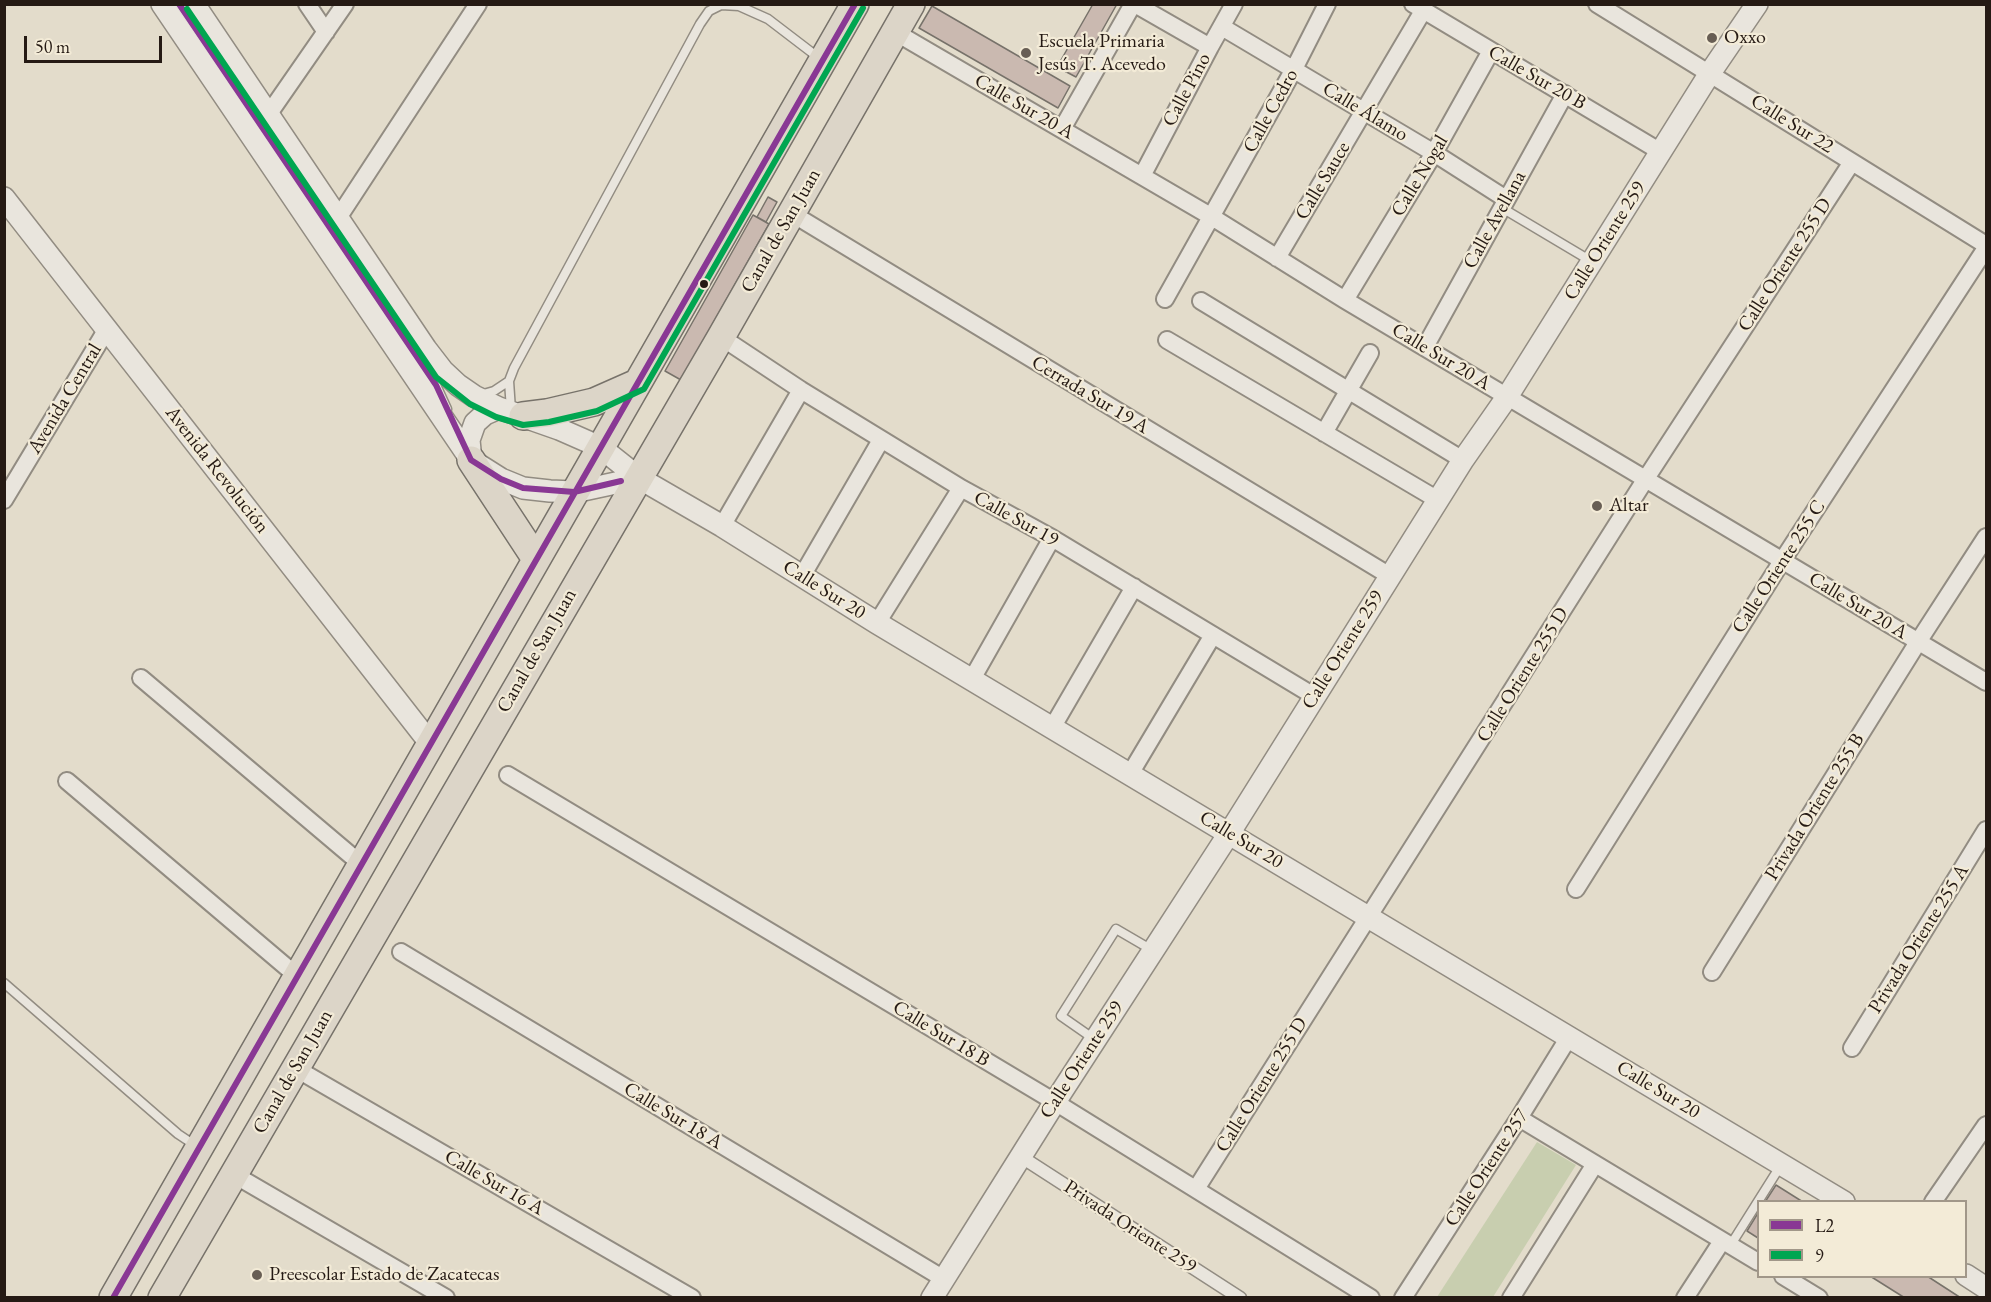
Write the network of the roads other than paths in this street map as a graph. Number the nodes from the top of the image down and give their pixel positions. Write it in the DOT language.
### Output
graph roads {
  1 [pos="162,4"];
  2 [pos="179,4"];
  3 [pos="194,4"];
  4 [pos="307,4"];
  5 [pos="345,4"];
  6 [pos="478,4"];
  7 [pos="855,4"];
  8 [pos="911,4"];
  9 [pos="1134,4"];
  10 [pos="1234,4"];
  11 [pos="1328,4"];
  12 [pos="1598,4"];
  13 [pos="1757,4"];
  14 [pos="1418,8"];
  15 [pos="1222,27"];
  16 [pos="326,32"];
  17 [pos="895,32"];
  18 [pos="1210,47"];
  19 [pos="1491,51"];
  20 [pos="822,61"];
  21 [pos="1294,69"];
  22 [pos="1710,73"];
  23 [pos="1565,94"];
  24 [pos="1365,112"];
  25 [pos="268,115"];
  26 [pos="1062,129"];
  27 [pos="1661,152"];
  28 [pos="1434,153"];
  29 [pos="1852,162"];
  30 [pos="1142,176"];
  31 [pos="4,198"];
  32 [pos="1504,203"];
  33 [pos="791,213"];
  34 [pos="1212,217"];
  35 [pos="338,218"];
  36 [pos="1986,246"];
  37 [pos="1277,258"];
  38 [pos="1592,261"];
  39 [pos="1165,299"];
  40 [pos="1345,300"];
  41 [pos="1201,301"];
  42 [pos="107,329"];
  43 [pos="720,337"];
  44 [pos="1167,340"];
  45 [pos="1425,347"];
  46 [pos="1370,353"];
  47 [pos="509,381"];
  48 [pos="637,383"];
  49 [pos="436,385"];
  50 [pos="801,390"];
  51 [pos="1348,391"];
  52 [pos="474,396"];
  53 [pos="1507,396"];
  54 [pos="511,412"];
  55 [pos="1324,433"];
  56 [pos="881,440"];
  57 [pos="600,447"];
  58 [pos="471,460"];
  59 [pos="1463,460"];
  60 [pos="639,478"];
  61 [pos="1645,480"];
  62 [pos="961,488"];
  63 [pos="7,491"];
  64 [pos="574,492"];
  65 [pos="1438,500"];
  66 [pos="722,526"];
  67 [pos="1986,537"];
  68 [pos="1052,538"];
  69 [pos="536,559"];
  70 [pos="1782,561"];
  71 [pos="802,576"];
  72 [pos="1390,576"];
  73 [pos="1134,587"];
  74 [pos="877,623"];
  75 [pos="1213,635"];
  76 [pos="1918,642"];
  77 [pos="141,678"];
  78 [pos="972,679"];
  79 [pos="1986,682"];
  80 [pos="1314,696"];
  81 [pos="1052,728"];
  82 [pos="430,743"];
  83 [pos="1130,774"];
  84 [pos="508,775"];
  85 [pos="67,781"];
  86 [pos="1986,830"];
  87 [pos="1230,832"];
  88 [pos="361,864"];
  89 [pos="1576,889"];
  90 [pos="1369,916"];
  91 [pos="1152,950"];
  92 [pos="401,952"];
  93 [pos="1712,972"];
  94 [pos="297,976"];
  95 [pos="4,983"];
  96 [pos="1569,1037"];
  97 [pos="1095,1040"];
  98 [pos="1852,1048"];
  99 [pos="295,1068"];
  100 [pos="1055,1102"];
  101 [pos="1519,1118"];
  102 [pos="1986,1125"];
  103 [pos="199,1147"];
  104 [pos="1020,1156"];
  105 [pos="1595,1164"];
  106 [pos="1782,1164"];
  107 [pos="244,1180"];
  108 [pos="1196,1189"];
  109 [pos="1841,1200"];
  110 [pos="1934,1200"];
  111 [pos="1726,1243"];
  112 [pos="1757,1261"];
  113 [pos="1967,1276"];
  114 [pos="1786,1278"];
  115 [pos="944,1279"];
  116 [pos="1986,1288"];
  117 [pos="113,1298"];
  118 [pos="162,1298"];
  119 [pos="446,1298"];
  120 [pos="692,1298"];
  121 [pos="932,1298"];
  122 [pos="1240,1298"];
  123 [pos="1371,1298"];
  124 [pos="1403,1298"];
  125 [pos="1511,1298"];
  126 [pos="1684,1298"];
  127 [pos="1818,1298"];
  1 -- 58 [label="street"];
  2 -- 49 [label="lane"];
  3 -- 25 [label="street, Calle Sur 20"];
  4 -- 16 [label="street"];
  5 -- 16 [label="street"];
  6 -- 35 [label="street"];
  7 -- 20 [label="main road"];
  8 -- 17 [label="main road, Canal de San Juan"];
  9 -- 18 [label="street"];
  9 -- 26 [label="street"];
  10 -- 15 [label="street, Calle Pino"];
  11 -- 21 [label="street, Calle Cedro"];
  12 -- 22 [label="street, Calle Sur 22"];
  13 -- 22 [label="street, Calle Oriente 259"];
  14 -- 19 [label="street, Calle Sur 20 B"];
  14 -- 24 [label="street, Calle Sauce"];
  15 -- 18 [label="street, Calle Pino"];
  15 -- 21 [label="street, Calle Álamo"];
  16 -- 25 [label="street"];
  17 -- 26 [label="street, Calle Sur 20 A"];
  17 -- 33 [label="main road, Canal de San Juan"];
  18 -- 30 [label="street, Calle Pino"];
  19 -- 23 [label="street, Calle Sur 20 B"];
  19 -- 28 [label="street, Calle Nogal"];
  20 -- 47 [label="lane"];
  20 -- 48 [label="main road"];
  21 -- 24 [label="street, Calle Álamo"];
  21 -- 34 [label="street, Calle Cedro"];
  22 -- 27 [label="street, Calle Oriente 259"];
  22 -- 29 [label="street, Calle Sur 22"];
  23 -- 27 [label="street, Calle Sur 20 B"];
  23 -- 32 [label="street, Calle Avellana"];
  24 -- 28 [label="street, Calle Álamo"];
  24 -- 37 [label="street, Calle Sauce"];
  25 -- 35 [label="street, Calle Sur 20"];
  26 -- 30 [label="street, Calle Sur 20 A"];
  27 -- 38 [label="street, Calle Oriente 259"];
  28 -- 32 [label="street, Calle Álamo"];
  28 -- 40 [label="street, Calle Nogal"];
  29 -- 36 [label="street, Calle Sur 22"];
  29 -- 61 [label="street, Calle Oriente 255 D"];
  30 -- 34 [label="street, Calle Sur 20 A"];
  31 -- 42 [label="street, Avenida Revolución"];
  32 -- 38 [label="lane, Calle Álamo"];
  32 -- 45 [label="street, Calle Avellana"];
  33 -- 43 [label="main road, Canal de San Juan"];
  33 -- 72 [label="street, Cerrada Sur 19 A"];
  34 -- 37 [label="street, Calle Sur 20 A"];
  34 -- 39 [label="street, Calle Cedro"];
  35 -- 52 [label="street, Calle Sur 20"];
  36 -- 70 [label="street, Calle Oriente 255 C"];
  37 -- 40 [label="street, Calle Sur 20 A"];
  38 -- 53 [label="street, Calle Oriente 259"];
  40 -- 45 [label="street, Calle Sur 20 A"];
  41 -- 51 [label="street"];
  42 -- 63 [label="street, Avenida Central"];
  42 -- 82 [label="street, Avenida Revolución"];
  43 -- 50 [label="street, Calle Sur 19"];
  43 -- 60 [label="main road, Canal de San Juan"];
  44 -- 55 [label="street"];
  45 -- 53 [label="street, Calle Sur 20 A"];
  46 -- 51 [label="street"];
  47 -- 52 [label="lane"];
  47 -- 54 [label="lane"];
  48 -- 54 [label="main road"];
  48 -- 57 [label="main road"];
  49 -- 52 [label="lane"];
  49 -- 58 [label="lane"];
  50 -- 56 [label="street, Calle Sur 19"];
  50 -- 66 [label="street"];
  51 -- 55 [label="street"];
  51 -- 59 [label="street"];
  52 -- 54 [label="street, Calle Sur 20"];
  53 -- 59 [label="street, Calle Oriente 259"];
  53 -- 61 [label="street, Calle Sur 20 A"];
  54 -- 57 [label="street, Calle Sur 20"];
  54 -- 58 [label="street"];
  55 -- 65 [label="street"];
  56 -- 62 [label="street, Calle Sur 19"];
  56 -- 71 [label="street"];
  57 -- 60 [label="street, Calle Sur 20"];
  57 -- 64 [label="main road"];
  58 -- 64 [label="street"];
  58 -- 69 [label="main road"];
  59 -- 65 [label="street, Calle Oriente 259"];
  60 -- 64 [label="street"];
  60 -- 66 [label="street, Calle Sur 20"];
  60 -- 99 [label="main road, Canal de San Juan"];
  61 -- 70 [label="street, Calle Sur 20 A"];
  61 -- 90 [label="street, Calle Oriente 255 D"];
  62 -- 68 [label="street, Calle Sur 19"];
  62 -- 74 [label="street"];
  64 -- 69 [label="main road"];
  65 -- 72 [label="street, Calle Oriente 259"];
  66 -- 71 [label="street, Calle Sur 20"];
  67 -- 76 [label="street, Privada Oriente 255 B"];
  68 -- 73 [label="street, Calle Sur 19"];
  68 -- 78 [label="street"];
  69 -- 82 [label="main road"];
  70 -- 76 [label="street, Calle Sur 20 A"];
  70 -- 89 [label="street, Calle Oriente 255 C"];
  71 -- 74 [label="street, Calle Sur 20"];
  72 -- 80 [label="street, Calle Oriente 259"];
  73 -- 75 [label="street, Calle Sur 19"];
  73 -- 81 [label="street"];
  74 -- 78 [label="street, Calle Sur 20"];
  75 -- 80 [label="street, Calle Sur 19"];
  75 -- 83 [label="street"];
  76 -- 79 [label="street, Calle Sur 20 A"];
  76 -- 93 [label="street, Privada Oriente 255 B"];
  77 -- 88 [label="street"];
  78 -- 81 [label="street, Calle Sur 20"];
  80 -- 87 [label="street, Calle Oriente 259"];
  81 -- 83 [label="street, Calle Sur 20"];
  82 -- 88 [label="main road"];
  83 -- 87 [label="street, Calle Sur 20"];
  84 -- 100 [label="street, Calle Sur 18 B"];
  85 -- 94 [label="street"];
  86 -- 98 [label="street, Privada Oriente 255 A"];
  87 -- 90 [label="street, Calle Sur 20"];
  87 -- 91 [label="street, Calle Oriente 259"];
  88 -- 94 [label="main road"];
  90 -- 96 [label="street, Calle Sur 20"];
  90 -- 108 [label="street, Calle Oriente 255 D"];
  91 -- 97 [label="street, Calle Oriente 259"];
  91 -- 97 [label="lane"];
  92 -- 115 [label="street, Calle Sur 18 A"];
  94 -- 103 [label="main road"];
  95 -- 103 [label="lane"];
  96 -- 101 [label="street, Calle Oriente 257"];
  96 -- 106 [label="street, Calle Sur 20"];
  97 -- 100 [label="street, Calle Oriente 259"];
  99 -- 107 [label="main road, Canal de San Juan"];
  99 -- 120 [label="street, Calle Sur 16 A"];
  100 -- 104 [label="street, Calle Oriente 259"];
  100 -- 108 [label="street, Calle Sur 18 B"];
  101 -- 105 [label="street"];
  101 -- 124 [label="street, Calle Oriente 257"];
  102 -- 110 [label="street"];
  103 -- 117 [label="main road"];
  104 -- 115 [label="street, Calle Oriente 259"];
  104 -- 122 [label="street, Privada Oriente 259"];
  105 -- 111 [label="street"];
  105 -- 125 [label="street"];
  106 -- 109 [label="street, Calle Sur 20"];
  106 -- 111 [label="lane"];
  107 -- 118 [label="main road, Canal de San Juan"];
  107 -- 119 [label="street"];
  108 -- 123 [label="street, Calle Sur 18 B"];
  111 -- 112 [label="street"];
  111 -- 126 [label="street"];
  113 -- 116 [label="street"];
  114 -- 127 [label="street"];
  115 -- 121 [label="street, Calle Oriente 259"];
}
